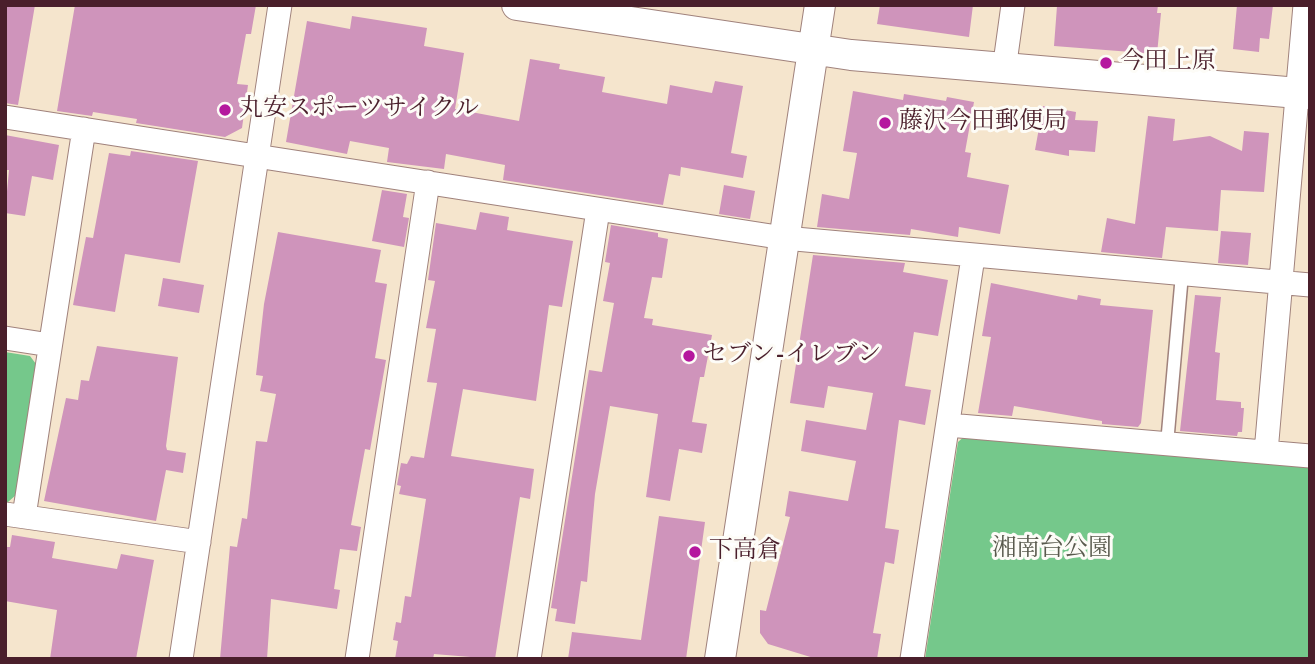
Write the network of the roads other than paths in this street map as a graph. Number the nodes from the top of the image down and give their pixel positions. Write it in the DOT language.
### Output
graph roads {
  1 [pos="280,5"];
  2 [pos="517,5"];
  3 [pos="820,5"];
  4 [pos="1013,5"];
  5 [pos="1305,5"];
  6 [pos="814,51"];
  7 [pos="1004,69"];
  8 [pos="1303,94"];
  9 [pos="5,117"];
  10 [pos="84,129"];
  11 [pos="258,155"];
  12 [pos="428,182"];
  13 [pos="598,210"];
  14 [pos="784,238"];
  15 [pos="973,257"];
  16 [pos="1182,274"];
  17 [pos="1281,282"];
  18 [pos="1310,285"];
  19 [pos="5,338"];
  20 [pos="50,345"];
  21 [pos="948,425"];
  22 [pos="1167,444"];
  23 [pos="1266,452"];
  24 [pos="1310,456"];
  25 [pos="14,515"];
  26 [pos="199,542"];
  27 [pos="181,659"];
  28 [pos="358,659"];
  29 [pos="529,659"];
  30 [pos="720,659"];
  31 [pos="912,659"];
  1 -- 11 [label="street"];
  2 -- 6 [label="street"];
  3 -- 6 [label="street"];
  4 -- 7 [label="street"];
  5 -- 8 [label="street"];
  6 -- 7 [label="street"];
  6 -- 14 [label="street"];
  7 -- 8 [label="street"];
  8 -- 17 [label="street"];
  9 -- 10 [label="street"];
  10 -- 11 [label="street"];
  10 -- 20 [label="street"];
  11 -- 12 [label="street"];
  11 -- 26 [label="street"];
  12 -- 13 [label="street"];
  12 -- 28 [label="street"];
  13 -- 14 [label="street"];
  13 -- 29 [label="street"];
  14 -- 15 [label="street"];
  14 -- 30 [label="street"];
  15 -- 16 [label="street"];
  15 -- 21 [label="street"];
  16 -- 17 [label="street"];
  16 -- 22 [label="lane"];
  17 -- 18 [label="street"];
  17 -- 23 [label="street"];
  19 -- 20 [label="street"];
  20 -- 25 [label="street"];
  21 -- 22 [label="street"];
  21 -- 31 [label="street"];
  22 -- 23 [label="street"];
  23 -- 24 [label="street"];
  25 -- 26 [label="street"];
  26 -- 27 [label="street"];
}
